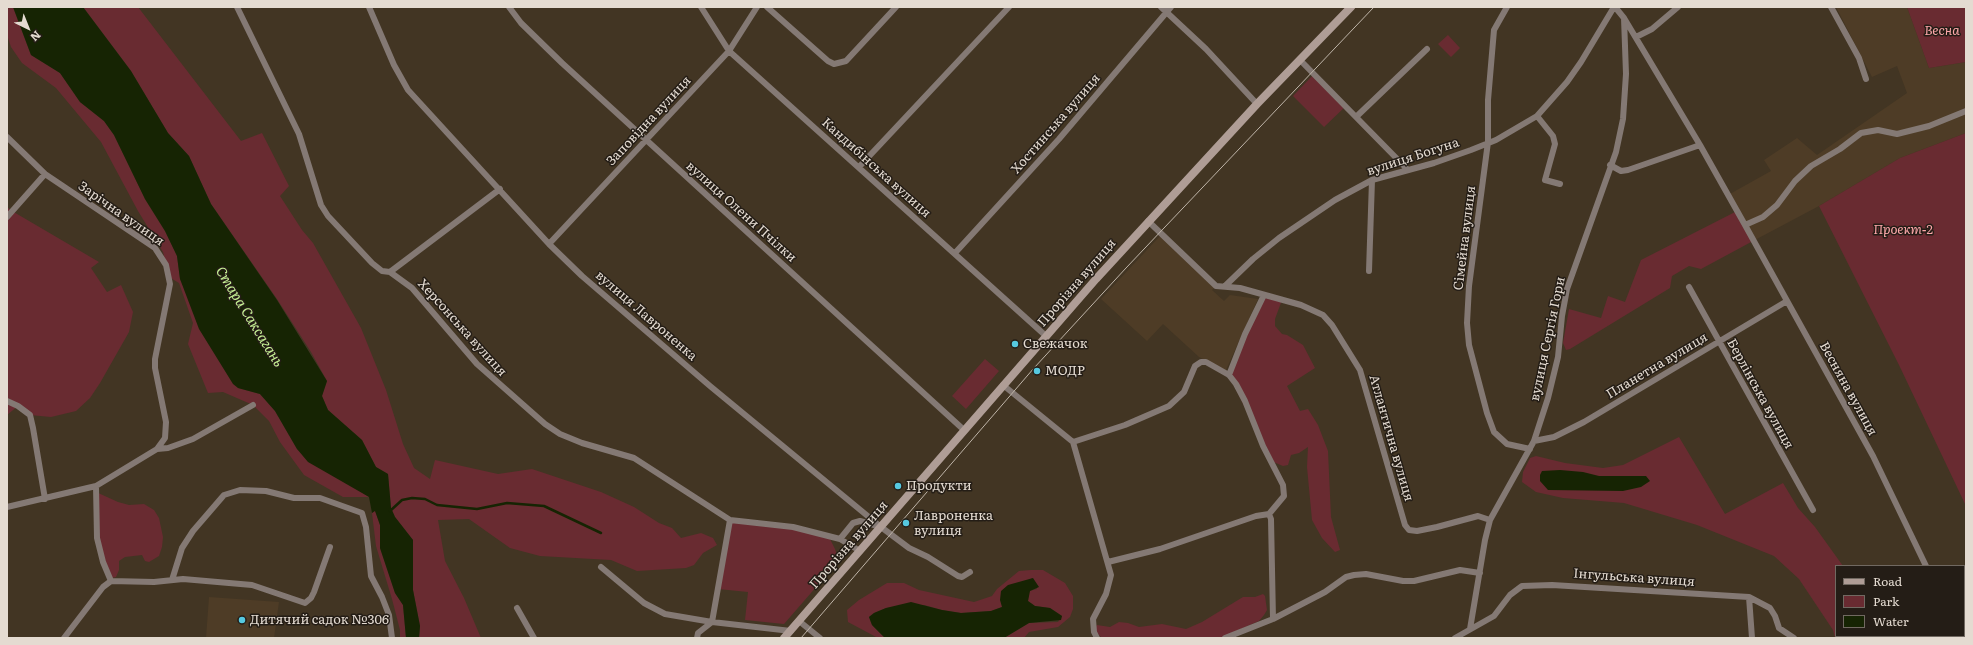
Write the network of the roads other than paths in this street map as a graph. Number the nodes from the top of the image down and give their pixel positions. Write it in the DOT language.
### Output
graph roads {
  1 [pos="237,7"];
  2 [pos="369,7"];
  3 [pos="509,7"];
  4 [pos="701,7"];
  5 [pos="757,7"];
  6 [pos="767,7"];
  7 [pos="896,7"];
  8 [pos="1009,7"];
  9 [pos="1161,7"];
  10 [pos="1351,7"];
  11 [pos="1507,7"];
  12 [pos="1614,7"];
  13 [pos="1678,7"];
  14 [pos="1831,7"];
  15 [pos="1169,10"];
  16 [pos="1624,18"];
  17 [pos="1636,37"];
  18 [pos="1427,49"];
  19 [pos="729,50"];
  20 [pos="1300,60"];
  21 [pos="1866,79"];
  22 [pos="1257,104"];
  23 [pos="1966,111"];
  24 [pos="1536,116"];
  25 [pos="1356,117"];
  26 [pos="7,136"];
  27 [pos="646,140"];
  28 [pos="1488,142"];
  29 [pos="1700,145"];
  30 [pos="1610,165"];
  31 [pos="859,167"];
  32 [pos="1408,170"];
  33 [pos="45,174"];
  34 [pos="1372,180"];
  35 [pos="1560,184"];
  36 [pos="500,189"];
  37 [pos="7,217"];
  38 [pos="1148,221"];
  39 [pos="1745,224"];
  40 [pos="549,244"];
  41 [pos="955,253"];
  42 [pos="1369,271"];
  43 [pos="390,272"];
  44 [pos="1225,286"];
  45 [pos="1689,287"];
  46 [pos="1264,295"];
  47 [pos="1787,301"];
  48 [pos="1046,336"];
  49 [pos="1718,342"];
  50 [pos="1229,375"];
  51 [pos="1003,385"];
  52 [pos="7,401"];
  53 [pos="253,405"];
  54 [pos="964,430"];
  55 [pos="1534,441"];
  56 [pos="1073,442"];
  57 [pos="157,449"];
  58 [pos="1530,449"];
  59 [pos="96,486"];
  60 [pos="45,499"];
  61 [pos="7,507"];
  62 [pos="1813,510"];
  63 [pos="1269,514"];
  64 [pos="730,520"];
  65 [pos="1490,520"];
  66 [pos="880,528"];
  67 [pos="840,539"];
  68 [pos="330,546"];
  69 [pos="860,551"];
  70 [pos="1108,562"];
  71 [pos="1926,565"];
  72 [pos="601,567"];
  73 [pos="970,572"];
  74 [pos="1480,573"];
  75 [pos="172,580"];
  76 [pos="111,581"];
  77 [pos="1749,597"];
  78 [pos="517,608"];
  79 [pos="1273,619"];
  80 [pos="799,621"];
  81 [pos="712,622"];
  82 [pos="1470,629"];
  83 [pos="790,631"];
  84 [pos="64,638"];
  85 [pos="392,638"];
  86 [pos="534,638"];
  87 [pos="697,638"];
  88 [pos="784,638"];
  89 [pos="820,638"];
  90 [pos="1097,638"];
  91 [pos="1225,638"];
  92 [pos="1455,638"];
  93 [pos="1752,638"];
  94 [pos="1794,638"];
  1 -- 43 [label="street, Херсонська вулиця"];
  2 -- 36 [label="street, вулиця Лавроненка"];
  3 -- 27 [label="street, вулиця Олени Пчілки"];
  4 -- 19 [label="street, Кандибінська вулиця"];
  5 -- 19 [label="street, Заповідна вулиця"];
  6 -- 7 [label="street"];
  8 -- 31 [label="street"];
  9 -- 15 [label="street"];
  10 -- 20 [label="main road, Прорізна вулиця"];
  11 -- 28 [label="street, Сімейна вулиця"];
  12 -- 16 [label="street"];
  12 -- 24 [label="street, вулиця Богуна"];
  13 -- 17 [label="street"];
  14 -- 21 [label="street"];
  15 -- 22 [label="street"];
  15 -- 41 [label="street, Хостинська вулиця"];
  16 -- 17 [label="street"];
  16 -- 30 [label="street, вулиця Сергія Гори"];
  17 -- 29 [label="street"];
  18 -- 25 [label="street"];
  19 -- 27 [label="street, Заповідна вулиця"];
  19 -- 31 [label="street, Кандибінська вулиця"];
  20 -- 22 [label="main road, Прорізна вулиця"];
  20 -- 25 [label="street"];
  22 -- 38 [label="main road, Прорізна вулиця"];
  23 -- 39 [label="street"];
  24 -- 28 [label="street, вулиця Богуна"];
  24 -- 35 [label="street"];
  25 -- 32 [label="street"];
  26 -- 33 [label="street, Зарічна вулиця"];
  27 -- 40 [label="street, Заповідна вулиця"];
  27 -- 54 [label="street, вулиця Олени Пчілки"];
  28 -- 32 [label="street, вулиця Богуна"];
  28 -- 58 [label="street, Сімейна вулиця"];
  29 -- 30 [label="street"];
  29 -- 39 [label="street"];
  30 -- 55 [label="street, вулиця Сергія Гори"];
  31 -- 41 [label="street, Кандибінська вулиця"];
  32 -- 34 [label="street, вулиця Богуна"];
  33 -- 37 [label="street"];
  33 -- 57 [label="street, Зарічна вулиця"];
  34 -- 42 [label="street"];
  34 -- 44 [label="street, вулиця Богуна"];
  36 -- 40 [label="street, вулиця Лавроненка"];
  36 -- 43 [label="street"];
  38 -- 44 [label="street, Атлантична вулиця"];
  38 -- 48 [label="main road, Прорізна вулиця"];
  39 -- 47 [label="street, Весняна вулиця"];
  40 -- 66 [label="street, вулиця Лавроненка"];
  41 -- 48 [label="street, Кандибінська вулиця"];
  43 -- 64 [label="street, Херсонська вулиця"];
  44 -- 46 [label="street, Атлантична вулиця"];
  45 -- 49 [label="street, Берлінська вулиця"];
  46 -- 50 [label="street"];
  46 -- 65 [label="street, Атлантична вулиця"];
  47 -- 49 [label="street, Планетна вулиця"];
  47 -- 71 [label="street, Весняна вулиця"];
  48 -- 51 [label="main road, Прорізна вулиця"];
  49 -- 55 [label="street, Планетна вулиця"];
  49 -- 62 [label="street, Берлінська вулиця"];
  50 -- 56 [label="street"];
  50 -- 63 [label="street"];
  51 -- 54 [label="main road, Прорізна вулиця"];
  51 -- 56 [label="street"];
  52 -- 60 [label="street"];
  53 -- 57 [label="street"];
  54 -- 66 [label="main road, Прорізна вулиця"];
  55 -- 58 [label="street, вулиця Сергія Гори"];
  56 -- 70 [label="street"];
  57 -- 59 [label="street"];
  58 -- 65 [label="street"];
  59 -- 60 [label="street"];
  59 -- 76 [label="street"];
  60 -- 61 [label="street"];
  63 -- 70 [label="street"];
  63 -- 79 [label="street"];
  64 -- 67 [label="street, Херсонська вулиця"];
  64 -- 81 [label="street"];
  65 -- 74 [label="street"];
  66 -- 67 [label="street"];
  66 -- 69 [label="main road, Прорізна вулиця"];
  66 -- 73 [label="street, вулиця Лавроненка"];
  67 -- 69 [label="street, Херсонська вулиця"];
  68 -- 75 [label="street"];
  69 -- 80 [label="main road, Прорізна вулиця"];
  70 -- 90 [label="street"];
  72 -- 81 [label="street"];
  74 -- 79 [label="street"];
  74 -- 82 [label="street"];
  75 -- 76 [label="street"];
  75 -- 85 [label="street"];
  76 -- 84 [label="street"];
  77 -- 82 [label="street, Інгульська вулиця"];
  77 -- 93 [label="street"];
  77 -- 94 [label="street, Інгульська вулиця"];
  78 -- 86 [label="street"];
  79 -- 91 [label="street"];
  80 -- 83 [label="main road, Прорізна вулиця"];
  80 -- 89 [label="street"];
  81 -- 83 [label="street"];
  81 -- 87 [label="street"];
  82 -- 92 [label="street, Інгульська вулиця"];
  83 -- 88 [label="main road, Прорізна вулиця"];
}
